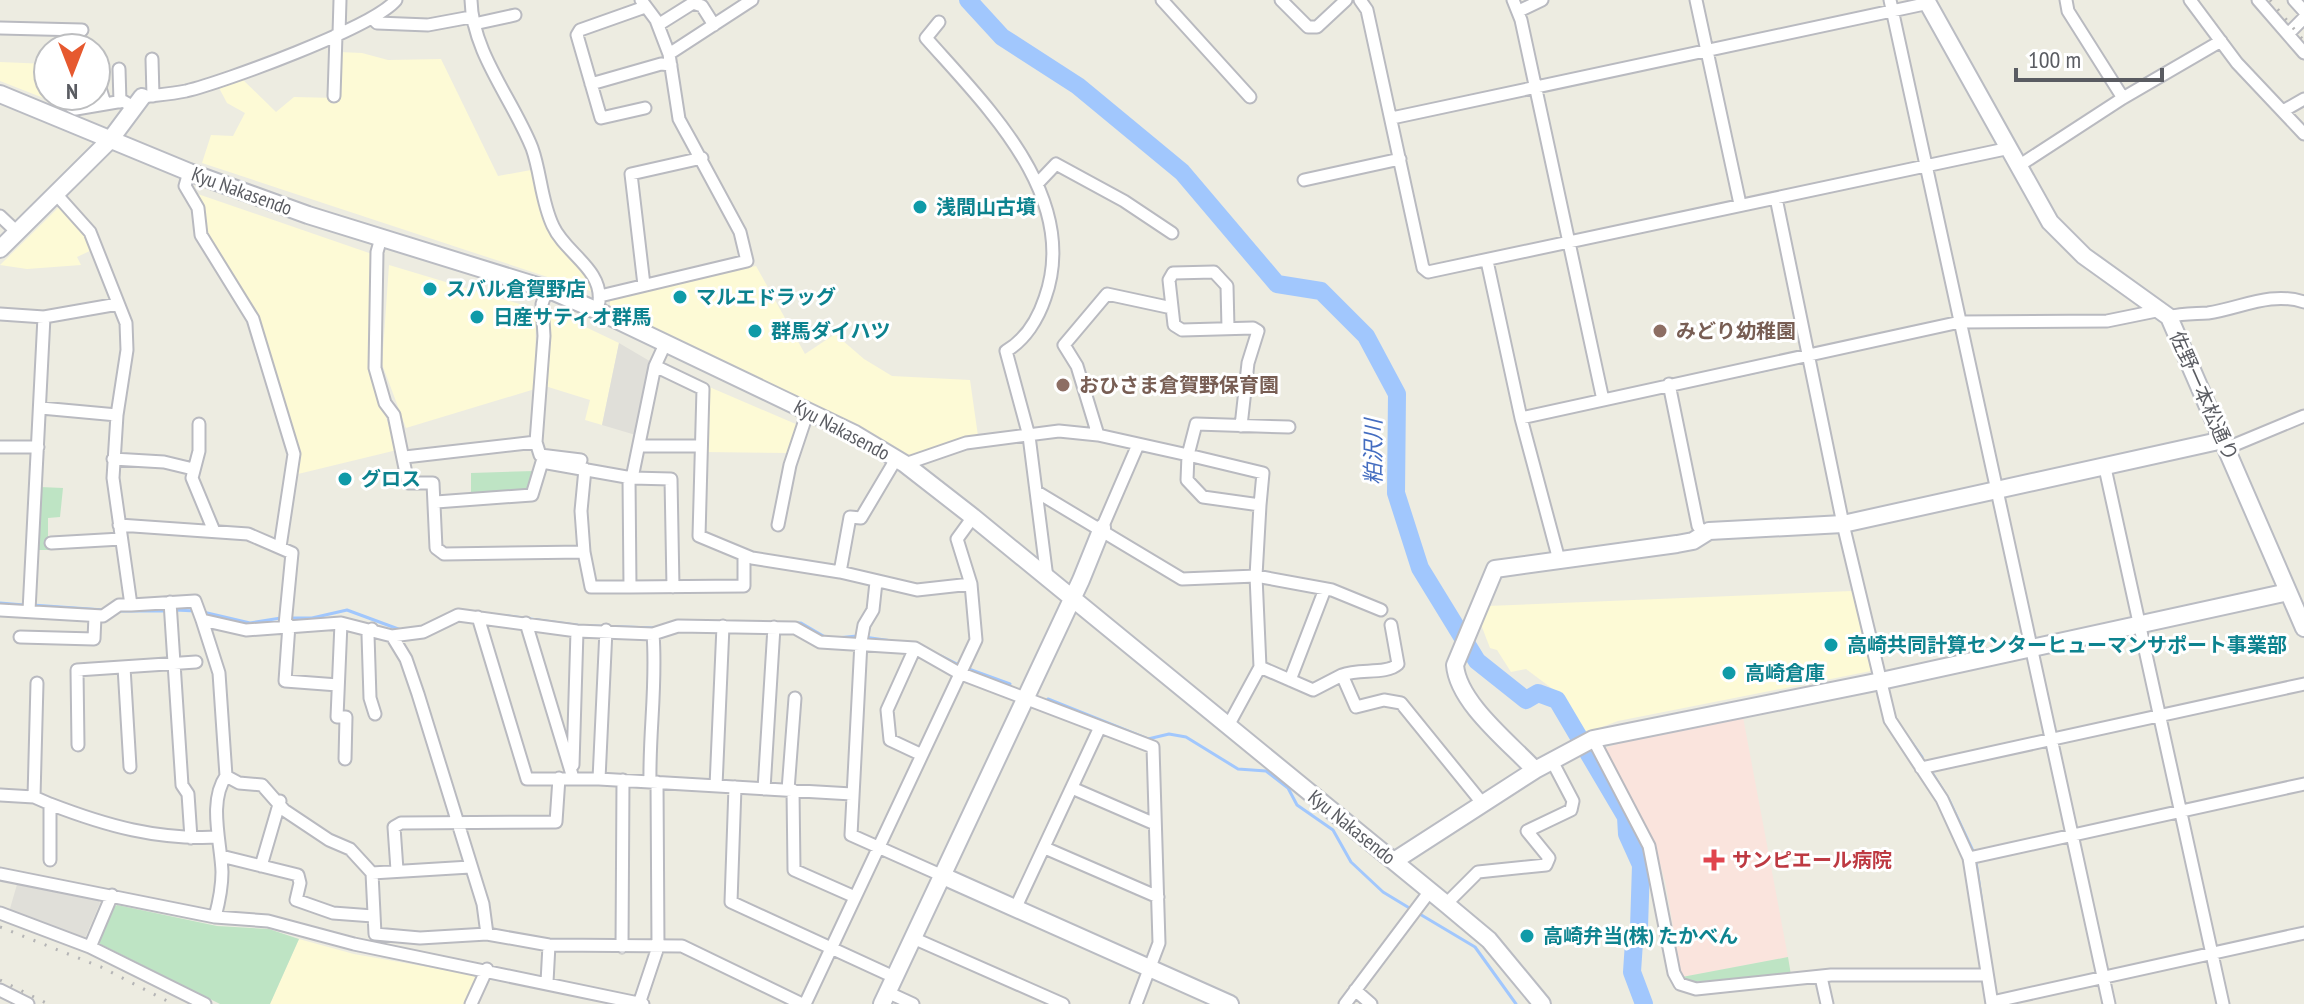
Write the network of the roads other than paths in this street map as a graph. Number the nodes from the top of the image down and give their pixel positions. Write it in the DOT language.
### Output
graph roads {
  1 [pos="340,0"];
  2 [pos="396,0"];
  3 [pos="471,0"];
  4 [pos="752,0"];
  5 [pos="1281,0"];
  6 [pos="1346,0"];
  7 [pos="1360,0"];
  8 [pos="1542,0"];
  9 [pos="1696,0"];
  10 [pos="2066,0"];
  11 [pos="2190,0"];
  12 [pos="2258,0"];
  13 [pos="2294,0"];
  14 [pos="1169,2"];
  15 [pos="1927,2"];
  16 [pos="643,4"];
  17 [pos="383,5"];
  18 [pos="1516,6"];
  19 [pos="1891,6"];
  20 [pos="2304,11"];
  21 [pos="515,15"];
  22 [pos="2304,18"];
  23 [pos="373,19"];
  24 [pos="473,21"];
  25 [pos="939,22"];
  26 [pos="658,25"];
  27 [pos="714,25"];
  28 [pos="0,28"];
  29 [pos="82,30"];
  30 [pos="2288,34"];
  31 [pos="338,35"];
  32 [pos="2221,41"];
  33 [pos="1708,50"];
  34 [pos="2304,53"];
  35 [pos="152,59"];
  36 [pos="670,59"];
  37 [pos="119,69"];
  38 [pos="591,84"];
  39 [pos="1535,88"];
  40 [pos="0,94"];
  41 [pos="334,96"];
  42 [pos="1250,97"];
  43 [pos="2123,98"];
  44 [pos="2304,99"];
  45 [pos="137,101"];
  46 [pos="112,103"];
  47 [pos="645,108"];
  48 [pos="2283,111"];
  49 [pos="1392,118"];
  50 [pos="2304,134"];
  51 [pos="110,140"];
  52 [pos="2010,148"];
  53 [pos="702,158"];
  54 [pos="1400,159"];
  55 [pos="2020,165"];
  56 [pos="1929,167"];
  57 [pos="189,172"];
  58 [pos="1304,180"];
  59 [pos="1037,184"];
  60 [pos="56,194"];
  61 [pos="1776,198"];
  62 [pos="1740,204"];
  63 [pos="0,216"];
  64 [pos="17,232"];
  65 [pos="1172,233"];
  66 [pos="381,238"];
  67 [pos="1568,243"];
  68 [pos="0,249"];
  69 [pos="1487,261"];
  70 [pos="644,285"];
  71 [pos="547,289"];
  72 [pos="2304,302"];
  73 [pos="599,303"];
  74 [pos="118,304"];
  75 [pos="1172,308"];
  76 [pos="0,314"];
  77 [pos="2165,314"];
  78 [pos="44,317"];
  79 [pos="1960,322"];
  80 [pos="1228,328"];
  81 [pos="666,342"];
  82 [pos="1807,356"];
  83 [pos="655,366"];
  84 [pos="1669,384"];
  85 [pos="1603,400"];
  86 [pos="41,408"];
  87 [pos="808,411"];
  88 [pos="117,415"];
  89 [pos="2304,416"];
  90 [pos="1521,418"];
  91 [pos="199,424"];
  92 [pos="1241,426"];
  93 [pos="1289,427"];
  94 [pos="1098,435"];
  95 [pos="1029,436"];
  96 [pos="536,442"];
  97 [pos="2225,444"];
  98 [pos="639,446"];
  99 [pos="701,446"];
  100 [pos="0,447"];
  101 [pos="38,447"];
  102 [pos="1137,447"];
  103 [pos="1188,455"];
  104 [pos="405,457"];
  105 [pos="113,459"];
  106 [pos="900,462"];
  107 [pos="583,465"];
  108 [pos="2105,468"];
  109 [pos="193,469"];
  110 [pos="631,478"];
  111 [pos="1997,491"];
  112 [pos="1037,492"];
  113 [pos="436,502"];
  114 [pos="1260,505"];
  115 [pos="973,517"];
  116 [pos="1843,524"];
  117 [pos="119,525"];
  118 [pos="778,525"];
  119 [pos="1102,528"];
  120 [pos="214,531"];
  121 [pos="1704,533"];
  122 [pos="121,539"];
  123 [pos="51,543"];
  124 [pos="280,547"];
  125 [pos="584,552"];
  126 [pos="744,556"];
  127 [pos="1559,560"];
  128 [pos="840,572"];
  129 [pos="1256,576"];
  130 [pos="1047,578"];
  131 [pos="876,582"];
  132 [pos="971,584"];
  133 [pos="630,587"];
  134 [pos="673,587"];
  135 [pos="1325,589"];
  136 [pos="2288,592"];
  137 [pos="1072,595"];
  138 [pos="170,602"];
  139 [pos="131,605"];
  140 [pos="0,610"];
  141 [pos="1381,610"];
  142 [pos="29,611"];
  143 [pos="95,616"];
  144 [pos="478,617"];
  145 [pos="201,618"];
  146 [pos="341,623"];
  147 [pos="526,623"];
  148 [pos="287,625"];
  149 [pos="1391,625"];
  150 [pos="2139,625"];
  151 [pos="723,626"];
  152 [pos="774,627"];
  153 [pos="2304,628"];
  154 [pos="372,629"];
  155 [pos="606,630"];
  156 [pos="577,631"];
  157 [pos="653,634"];
  158 [pos="392,636"];
  159 [pos="20,637"];
  160 [pos="861,642"];
  161 [pos="915,648"];
  162 [pos="2031,648"];
  163 [pos="174,662"];
  164 [pos="196,662"];
  165 [pos="124,667"];
  166 [pos="1260,667"];
  167 [pos="959,673"];
  168 [pos="1342,675"];
  169 [pos="1290,680"];
  170 [pos="1881,681"];
  171 [pos="37,683"];
  172 [pos="2304,684"];
  173 [pos="338,685"];
  174 [pos="1026,696"];
  175 [pos="795,698"];
  176 [pos="375,714"];
  177 [pos="2158,715"];
  178 [pos="1228,726"];
  179 [pos="1100,727"];
  180 [pos="2052,740"];
  181 [pos="1585,743"];
  182 [pos="78,745"];
  183 [pos="922,755"];
  184 [pos="345,759"];
  185 [pos="1552,761"];
  186 [pos="130,767"];
  187 [pos="1921,768"];
  188 [pos="1535,770"];
  189 [pos="226,776"];
  190 [pos="559,778"];
  191 [pos="573,778"];
  192 [pos="599,779"];
  193 [pos="623,780"];
  194 [pos="654,782"];
  195 [pos="2304,784"];
  196 [pos="716,786"];
  197 [pos="735,787"];
  198 [pos="1072,788"];
  199 [pos="764,789"];
  200 [pos="791,790"];
  201 [pos="852,794"];
  202 [pos="0,795"];
  203 [pos="34,797"];
  204 [pos="280,801"];
  205 [pos="50,804"];
  206 [pos="1483,804"];
  207 [pos="2180,812"];
  208 [pos="454,820"];
  209 [pos="1155,824"];
  210 [pos="2072,834"];
  211 [pos="218,837"];
  212 [pos="191,838"];
  213 [pos="878,848"];
  214 [pos="1045,848"];
  215 [pos="221,856"];
  216 [pos="1969,858"];
  217 [pos="50,860"];
  218 [pos="1394,861"];
  219 [pos="261,866"];
  220 [pos="470,867"];
  221 [pos="397,870"];
  222 [pos="372,873"];
  223 [pos="0,874"];
  224 [pos="943,876"];
  225 [pos="1430,891"];
  226 [pos="112,895"];
  227 [pos="855,897"];
  228 [pos="1158,897"];
  229 [pos="1446,904"];
  230 [pos="1015,909"];
  231 [pos="0,913"];
  232 [pos="373,916"];
  233 [pos="215,917"];
  234 [pos="2304,933"];
  235 [pos="487,934"];
  236 [pos="913,938"];
  237 [pos="549,945"];
  238 [pos="90,947"];
  239 [pos="622,947"];
  240 [pos="658,947"];
  241 [pos="832,949"];
  242 [pos="2212,953"];
  243 [pos="1150,968"];
  244 [pos="487,969"];
  245 [pos="1986,975"];
  246 [pos="2103,976"];
  247 [pos="1821,977"];
  248 [pos="547,982"];
  249 [pos="0,990"];
  250 [pos="1355,990"];
  251 [pos="888,991"];
  252 [pos="640,1003"];
  253 [pos="1992,1003"];
  254 [pos="28,1004"];
  255 [pos="205,1004"];
  256 [pos="471,1004"];
  257 [pos="804,1004"];
  258 [pos="913,1004"];
  259 [pos="1063,1004"];
  260 [pos="1136,1004"];
  261 [pos="1230,1004"];
  262 [pos="1345,1004"];
  263 [pos="1371,1004"];
  264 [pos="1542,1004"];
  265 [pos="1827,1004"];
  266 [pos="2109,1004"];
  267 [pos="2223,1004"];
  1 -- 31 [label="street"];
  2 -- 17 [label="street"];
  3 -- 24 [label="street"];
  4 -- 27 [label="street"];
  5 -- 6 [label="street"];
  7 -- 49 [label="street"];
  8 -- 18 [label="street"];
  9 -- 33 [label="street"];
  10 -- 43 [label="street"];
  11 -- 32 [label="street"];
  12 -- 30 [label="street"];
  13 -- 20 [label="street"];
  14 -- 42 [label="street"];
  15 -- 19 [label="street"];
  15 -- 52 [label="street, 佐野一本松通り"];
  16 -- 26 [label="street"];
  16 -- 38 [label="street"];
  17 -- 23 [label="street"];
  18 -- 39 [label="street"];
  19 -- 33 [label="street"];
  19 -- 56 [label="street"];
  21 -- 24 [label="street"];
  22 -- 30 [label="street"];
  23 -- 24 [label="street"];
  23 -- 31 [label="street"];
  24 -- 73 [label="street"];
  25 -- 59 [label="street"];
  26 -- 27 [label="street"];
  26 -- 36 [label="street"];
  27 -- 36 [label="street"];
  28 -- 29 [label="street"];
  30 -- 34 [label="street"];
  31 -- 41 [label="street"];
  31 -- 45 [label="street"];
  32 -- 43 [label="street"];
  32 -- 48 [label="street"];
  33 -- 39 [label="street"];
  33 -- 62 [label="street"];
  35 -- 45 [label="street"];
  36 -- 38 [label="street"];
  36 -- 53 [label="street"];
  37 -- 45 [label="street"];
  38 -- 47 [label="street"];
  39 -- 49 [label="street"];
  39 -- 67 [label="street"];
  40 -- 51 [label="street, Kyu Nakasendo"];
  43 -- 55 [label="street"];
  44 -- 48 [label="street"];
  45 -- 46 [label="street"];
  45 -- 51 [label="street"];
  48 -- 50 [label="street"];
  49 -- 54 [label="street"];
  51 -- 57 [label="street, Kyu Nakasendo"];
  51 -- 60 [label="street"];
  52 -- 55 [label="street, 佐野一本松通り"];
  52 -- 56 [label="street"];
  53 -- 70 [label="street"];
  53 -- 70 [label="street"];
  54 -- 58 [label="street"];
  54 -- 69 [label="street"];
  55 -- 77 [label="street, 佐野一本松通り"];
  56 -- 61 [label="street"];
  56 -- 79 [label="street"];
  57 -- 66 [label="street, Kyu Nakasendo"];
  57 -- 124 [label="street"];
  59 -- 65 [label="street"];
  59 -- 95 [label="street"];
  60 -- 64 [label="street"];
  60 -- 74 [label="street"];
  61 -- 62 [label="street"];
  61 -- 82 [label="street"];
  62 -- 67 [label="street"];
  63 -- 64 [label="street"];
  64 -- 68 [label="street"];
  66 -- 71 [label="street, Kyu Nakasendo"];
  66 -- 104 [label="street"];
  67 -- 69 [label="street"];
  67 -- 85 [label="street"];
  69 -- 90 [label="street"];
  70 -- 73 [label="street"];
  71 -- 73 [label="street, Kyu Nakasendo"];
  71 -- 96 [label="street"];
  72 -- 77 [label="street"];
  73 -- 81 [label="street, Kyu Nakasendo"];
  74 -- 78 [label="street"];
  74 -- 88 [label="street"];
  75 -- 80 [label="street"];
  75 -- 80 [label="street"];
  75 -- 94 [label="street"];
  76 -- 78 [label="street"];
  77 -- 79 [label="street"];
  77 -- 97 [label="street, 佐野一本松通り"];
  78 -- 86 [label="street"];
  79 -- 82 [label="street"];
  79 -- 111 [label="street"];
  80 -- 92 [label="street"];
  81 -- 83 [label="street"];
  81 -- 87 [label="street, Kyu Nakasendo"];
  82 -- 84 [label="street"];
  82 -- 116 [label="street"];
  83 -- 98 [label="street"];
  83 -- 99 [label="street"];
  84 -- 85 [label="street"];
  84 -- 121 [label="street"];
  85 -- 90 [label="street"];
  86 -- 88 [label="street"];
  86 -- 101 [label="street"];
  87 -- 106 [label="street, Kyu Nakasendo"];
  87 -- 118 [label="street"];
  88 -- 105 [label="street"];
  89 -- 97 [label="street"];
  90 -- 127 [label="street"];
  91 -- 109 [label="street"];
  92 -- 93 [label="street"];
  92 -- 103 [label="street"];
  94 -- 95 [label="street"];
  94 -- 102 [label="street"];
  95 -- 106 [label="street"];
  95 -- 112 [label="street"];
  96 -- 104 [label="street"];
  96 -- 107 [label="street"];
  97 -- 108 [label="street"];
  97 -- 136 [label="street, 佐野一本松通り"];
  98 -- 99 [label="street"];
  98 -- 110 [label="street"];
  99 -- 126 [label="street"];
  100 -- 101 [label="street"];
  101 -- 142 [label="street"];
  102 -- 103 [label="street"];
  102 -- 119 [label="street"];
  103 -- 114 [label="street"];
  103 -- 114 [label="street"];
  104 -- 113 [label="street"];
  105 -- 109 [label="street"];
  105 -- 117 [label="street"];
  106 -- 115 [label="street, Kyu Nakasendo"];
  106 -- 128 [label="street"];
  107 -- 110 [label="street"];
  107 -- 113 [label="street"];
  107 -- 125 [label="street"];
  108 -- 111 [label="street"];
  108 -- 150 [label="street"];
  109 -- 120 [label="street"];
  110 -- 133 [label="street"];
  110 -- 134 [label="street"];
  111 -- 116 [label="street"];
  111 -- 162 [label="street"];
  112 -- 119 [label="street"];
  112 -- 130 [label="street"];
  113 -- 125 [label="street"];
  114 -- 129 [label="street"];
  115 -- 130 [label="street, Kyu Nakasendo"];
  115 -- 132 [label="street"];
  116 -- 121 [label="street"];
  116 -- 170 [label="street"];
  117 -- 120 [label="street"];
  117 -- 122 [label="street"];
  119 -- 129 [label="street"];
  119 -- 137 [label="street"];
  120 -- 124 [label="street"];
  121 -- 127 [label="street"];
  122 -- 123 [label="street"];
  122 -- 139 [label="street"];
  124 -- 148 [label="street"];
  125 -- 133 [label="street"];
  126 -- 128 [label="street"];
  126 -- 134 [label="street"];
  127 -- 188 [label="street"];
  128 -- 131 [label="street"];
  129 -- 135 [label="street"];
  129 -- 166 [label="street"];
  130 -- 137 [label="street, Kyu Nakasendo"];
  131 -- 132 [label="street"];
  131 -- 160 [label="street"];
  132 -- 167 [label="street"];
  133 -- 134 [label="street"];
  135 -- 141 [label="street"];
  135 -- 169 [label="street"];
  136 -- 150 [label="street"];
  136 -- 153 [label="street, 佐野一本松通り"];
  137 -- 174 [label="street"];
  137 -- 178 [label="street, Kyu Nakasendo"];
  138 -- 139 [label="street"];
  138 -- 145 [label="street"];
  138 -- 163 [label="street"];
  139 -- 143 [label="street"];
  140 -- 142 [label="street"];
  142 -- 143 [label="street"];
  143 -- 159 [label="street"];
  144 -- 147 [label="street"];
  144 -- 158 [label="street"];
  144 -- 190 [label="street"];
  145 -- 148 [label="street"];
  145 -- 189 [label="street"];
  146 -- 148 [label="street"];
  146 -- 154 [label="street"];
  146 -- 173 [label="street"];
  147 -- 156 [label="street"];
  147 -- 191 [label="street"];
  148 -- 173 [label="street"];
  149 -- 168 [label="street"];
  150 -- 162 [label="street"];
  150 -- 177 [label="street"];
  151 -- 152 [label="street"];
  151 -- 157 [label="street"];
  151 -- 196 [label="street"];
  152 -- 160 [label="street"];
  152 -- 199 [label="street"];
  154 -- 158 [label="street"];
  154 -- 176 [label="street"];
  155 -- 156 [label="street"];
  155 -- 157 [label="street"];
  155 -- 192 [label="street"];
  156 -- 191 [label="street"];
  157 -- 194 [label="street"];
  158 -- 208 [label="street"];
  160 -- 161 [label="street"];
  160 -- 201 [label="street"];
  161 -- 167 [label="street"];
  161 -- 183 [label="street"];
  162 -- 170 [label="street"];
  162 -- 180 [label="street"];
  163 -- 164 [label="street"];
  163 -- 165 [label="street"];
  163 -- 212 [label="street"];
  165 -- 182 [label="street"];
  165 -- 186 [label="street"];
  166 -- 169 [label="street"];
  166 -- 178 [label="street"];
  167 -- 174 [label="street"];
  167 -- 183 [label="street"];
  168 -- 169 [label="street"];
  168 -- 206 [label="street"];
  170 -- 181 [label="street"];
  170 -- 187 [label="street"];
  171 -- 203 [label="street"];
  172 -- 177 [label="street"];
  173 -- 184 [label="street"];
  174 -- 179 [label="street"];
  174 -- 224 [label="street"];
  175 -- 200 [label="street"];
  177 -- 180 [label="street"];
  177 -- 207 [label="street"];
  178 -- 218 [label="street, Kyu Nakasendo"];
  179 -- 198 [label="street"];
  179 -- 209 [label="street"];
  180 -- 187 [label="street"];
  180 -- 210 [label="street"];
  181 -- 185 [label="street"];
  181 -- 247 [label="street"];
  183 -- 213 [label="street"];
  185 -- 188 [label="street"];
  185 -- 229 [label="street"];
  187 -- 216 [label="street"];
  188 -- 206 [label="street"];
  189 -- 204 [label="street"];
  189 -- 211 [label="street"];
  190 -- 191 [label="street"];
  190 -- 208 [label="street"];
  191 -- 192 [label="street"];
  192 -- 193 [label="street"];
  193 -- 194 [label="street"];
  193 -- 239 [label="street"];
  194 -- 196 [label="street"];
  194 -- 240 [label="street"];
  195 -- 207 [label="street"];
  196 -- 197 [label="street"];
  197 -- 199 [label="street"];
  197 -- 241 [label="street"];
  198 -- 209 [label="street"];
  198 -- 214 [label="street"];
  199 -- 200 [label="street"];
  200 -- 201 [label="street"];
  200 -- 227 [label="street"];
  201 -- 213 [label="street"];
  202 -- 203 [label="street"];
  203 -- 205 [label="street"];
  204 -- 219 [label="street"];
  204 -- 222 [label="street"];
  205 -- 212 [label="street"];
  205 -- 217 [label="street"];
  206 -- 218 [label="street"];
  207 -- 210 [label="street"];
  207 -- 242 [label="street"];
  208 -- 220 [label="street"];
  208 -- 221 [label="street"];
  209 -- 228 [label="street"];
  210 -- 216 [label="street"];
  210 -- 246 [label="street"];
  211 -- 212 [label="street"];
  211 -- 215 [label="street"];
  213 -- 224 [label="street"];
  213 -- 227 [label="street"];
  214 -- 228 [label="street"];
  214 -- 230 [label="street"];
  215 -- 219 [label="street"];
  215 -- 233 [label="street"];
  216 -- 245 [label="street"];
  218 -- 225 [label="street, Kyu Nakasendo"];
  219 -- 232 [label="street"];
  220 -- 221 [label="street"];
  220 -- 235 [label="street"];
  221 -- 222 [label="street"];
  222 -- 232 [label="street"];
  223 -- 226 [label="street"];
  224 -- 230 [label="street"];
  224 -- 236 [label="street"];
  225 -- 229 [label="street, Kyu Nakasendo"];
  225 -- 250 [label="street"];
  226 -- 233 [label="street"];
  226 -- 238 [label="street"];
  227 -- 241 [label="street"];
  228 -- 243 [label="street"];
  229 -- 264 [label="street, Kyu Nakasendo"];
  230 -- 243 [label="street"];
  231 -- 238 [label="street"];
  232 -- 235 [label="street"];
  233 -- 244 [label="street"];
  234 -- 242 [label="street"];
  235 -- 237 [label="street"];
  236 -- 251 [label="street"];
  236 -- 259 [label="street"];
  237 -- 239 [label="street"];
  237 -- 248 [label="street"];
  238 -- 255 [label="street"];
  239 -- 240 [label="street"];
  240 -- 252 [label="street"];
  240 -- 257 [label="street"];
  241 -- 251 [label="street"];
  241 -- 257 [label="street"];
  242 -- 246 [label="street"];
  242 -- 267 [label="street"];
  243 -- 260 [label="street"];
  243 -- 261 [label="street"];
  244 -- 248 [label="street"];
  244 -- 256 [label="street"];
  245 -- 247 [label="street"];
  245 -- 253 [label="street"];
  246 -- 253 [label="street"];
  246 -- 266 [label="street"];
  247 -- 265 [label="street"];
  248 -- 252 [label="street"];
  249 -- 254 [label="street"];
  250 -- 262 [label="street"];
  250 -- 263 [label="street"];
  251 -- 258 [label="street"];
}
